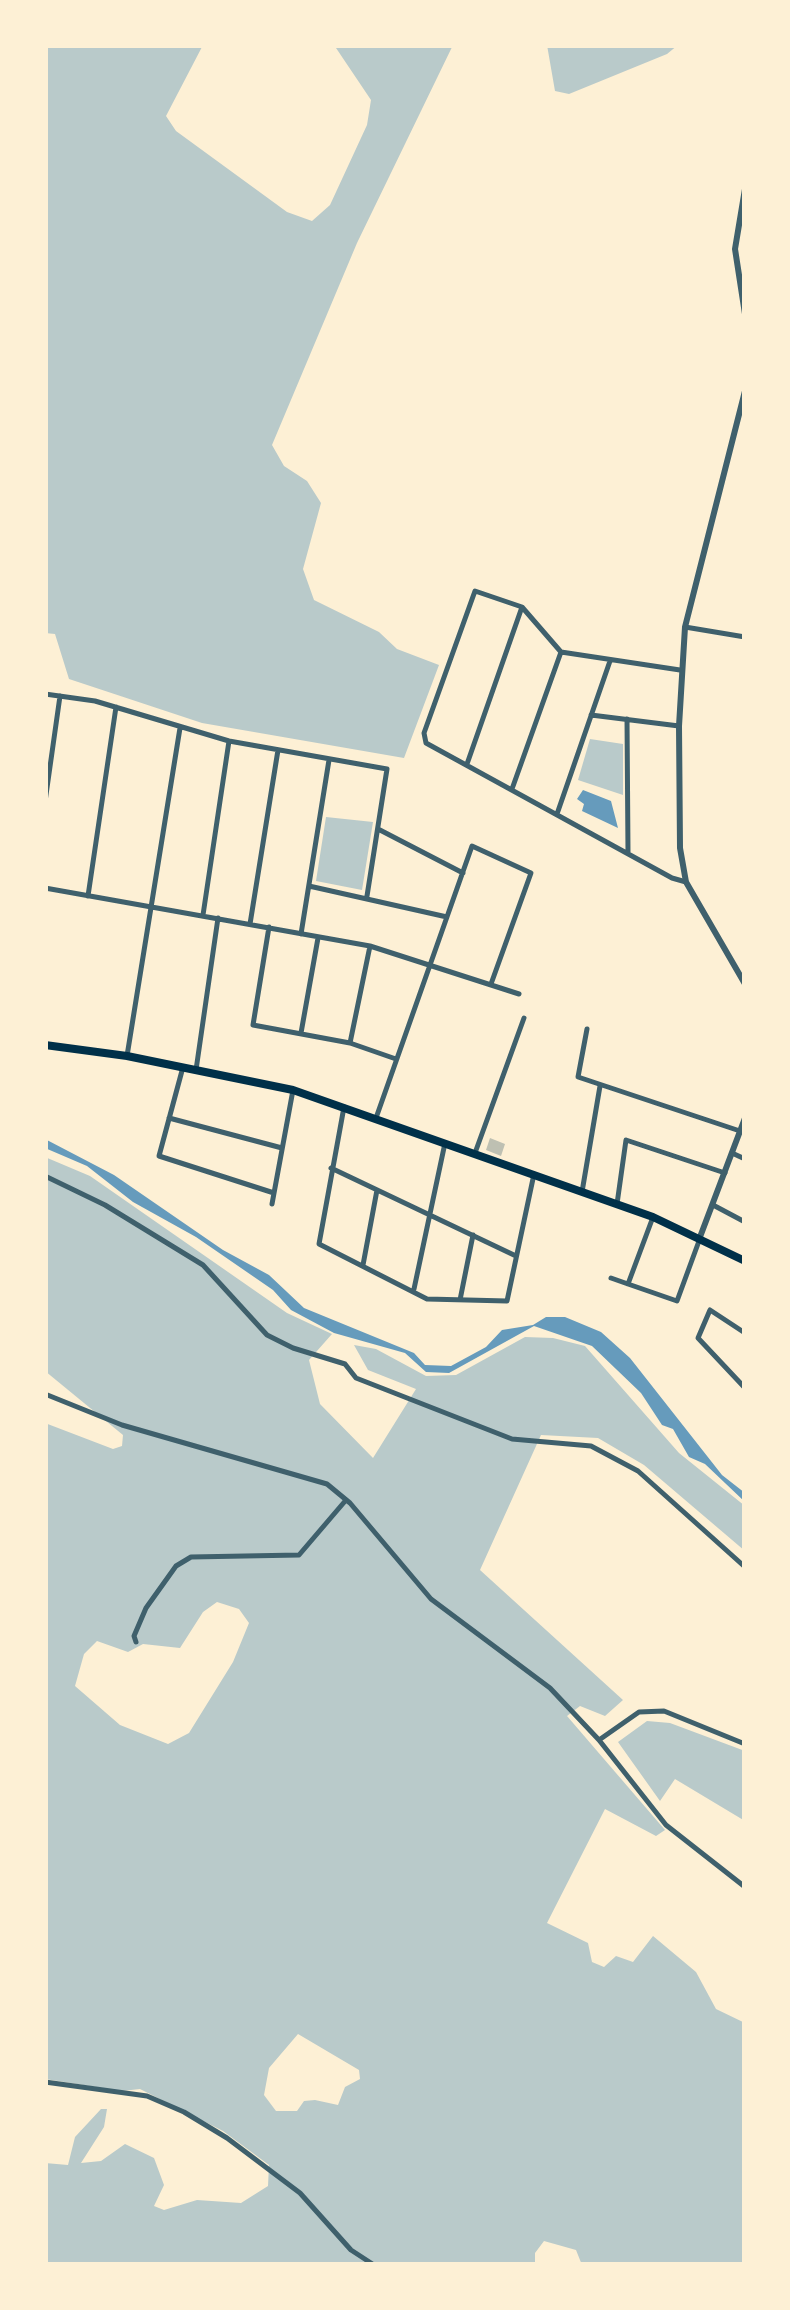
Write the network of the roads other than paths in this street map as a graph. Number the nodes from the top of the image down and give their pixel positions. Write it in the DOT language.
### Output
graph roads {
  1 [pos="745,189"];
  2 [pos="745,314"];
  3 [pos="745,391"];
  4 [pos="522,607"];
  5 [pos="685,627"];
  6 [pos="745,637"];
  7 [pos="561,652"];
  8 [pos="610,660"];
  9 [pos="680,670"];
  10 [pos="45,694"];
  11 [pos="60,695"];
  12 [pos="116,708"];
  13 [pos="591,715"];
  14 [pos="627,718"];
  15 [pos="679,726"];
  16 [pos="180,728"];
  17 [pos="230,741"];
  18 [pos="278,750"];
  19 [pos="329,760"];
  20 [pos="48,762"];
  21 [pos="467,764"];
  22 [pos="512,789"];
  23 [pos="45,802"];
  24 [pos="557,814"];
  25 [pos="378,829"];
  26 [pos="628,852"];
  27 [pos="463,873"];
  28 [pos="686,882"];
  29 [pos="309,886"];
  30 [pos="45,888"];
  31 [pos="88,896"];
  32 [pos="367,896"];
  33 [pos="151,906"];
  34 [pos="203,915"];
  35 [pos="448,917"];
  36 [pos="218,918"];
  37 [pos="250,924"];
  38 [pos="269,928"];
  39 [pos="301,934"];
  40 [pos="318,938"];
  41 [pos="370,946"];
  42 [pos="431,964"];
  43 [pos="745,964"];
  44 [pos="734,965"];
  45 [pos="745,984"];
  46 [pos="491,985"];
  47 [pos="518,994"];
  48 [pos="524,1018"];
  49 [pos="587,1028"];
  50 [pos="301,1033"];
  51 [pos="350,1044"];
  52 [pos="45,1046"];
  53 [pos="127,1056"];
  54 [pos="396,1059"];
  55 [pos="183,1067"];
  56 [pos="196,1070"];
  57 [pos="600,1085"];
  58 [pos="293,1090"];
  59 [pos="344,1107"];
  60 [pos="169,1118"];
  61 [pos="376,1118"];
  62 [pos="745,1118"];
  63 [pos="740,1131"];
  64 [pos="445,1143"];
  65 [pos="282,1148"];
  66 [pos="475,1153"];
  67 [pos="732,1153"];
  68 [pos="745,1159"];
  69 [pos="331,1168"];
  70 [pos="534,1174"];
  71 [pos="725,1174"];
  72 [pos="45,1176"];
  73 [pos="377,1190"];
  74 [pos="582,1192"];
  75 [pos="274,1193"];
  76 [pos="272,1204"];
  77 [pos="617,1204"];
  78 [pos="713,1204"];
  79 [pos="427,1214"];
  80 [pos="654,1217"];
  81 [pos="745,1222"];
  82 [pos="472,1235"];
  83 [pos="700,1237"];
  84 [pos="516,1256"];
  85 [pos="745,1261"];
  86 [pos="363,1265"];
  87 [pos="611,1278"];
  88 [pos="628,1284"];
  89 [pos="414,1289"];
  90 [pos="460,1300"];
  91 [pos="745,1333"];
  92 [pos="745,1386"];
  93 [pos="45,1394"];
  94 [pos="347,1500"];
  95 [pos="745,1567"];
  96 [pos="136,1642"];
  97 [pos="599,1740"];
  98 [pos="745,1744"];
  99 [pos="745,1887"];
  100 [pos="45,2082"];
  101 [pos="374,2265"];
  1 -- 2 [label="street"];
  3 -- 5 [label="street"];
  4 -- 7 [label="street"];
  4 -- 21 [label="street"];
  4 -- 21 [label="street"];
  5 -- 6 [label="street"];
  5 -- 9 [label="street"];
  7 -- 8 [label="street"];
  7 -- 22 [label="street"];
  8 -- 9 [label="street"];
  8 -- 13 [label="street"];
  9 -- 15 [label="street"];
  10 -- 11 [label="street"];
  11 -- 12 [label="street"];
  11 -- 20 [label="street"];
  12 -- 16 [label="street"];
  12 -- 31 [label="street"];
  13 -- 14 [label="street"];
  13 -- 24 [label="street"];
  14 -- 15 [label="street"];
  14 -- 26 [label="street"];
  15 -- 28 [label="street"];
  16 -- 17 [label="street"];
  16 -- 33 [label="street"];
  17 -- 18 [label="street"];
  17 -- 34 [label="street"];
  18 -- 19 [label="street"];
  18 -- 37 [label="street"];
  19 -- 25 [label="street"];
  19 -- 29 [label="street"];
  20 -- 23 [label="street"];
  21 -- 22 [label="street"];
  22 -- 24 [label="street"];
  24 -- 26 [label="street"];
  25 -- 27 [label="street"];
  25 -- 32 [label="street"];
  26 -- 28 [label="street"];
  27 -- 35 [label="street"];
  27 -- 46 [label="street"];
  28 -- 44 [label="street"];
  29 -- 32 [label="street"];
  29 -- 39 [label="street"];
  30 -- 31 [label="street"];
  31 -- 33 [label="street"];
  32 -- 35 [label="street"];
  33 -- 34 [label="street"];
  33 -- 53 [label="street"];
  34 -- 36 [label="street"];
  35 -- 42 [label="street"];
  36 -- 37 [label="street"];
  36 -- 56 [label="street"];
  37 -- 38 [label="street"];
  38 -- 39 [label="street"];
  38 -- 50 [label="street"];
  39 -- 40 [label="street"];
  40 -- 41 [label="street"];
  40 -- 50 [label="street"];
  41 -- 42 [label="street"];
  41 -- 51 [label="street"];
  42 -- 46 [label="street"];
  42 -- 54 [label="street"];
  43 -- 44 [label="street"];
  44 -- 45 [label="street"];
  46 -- 47 [label="street"];
  48 -- 66 [label="street"];
  49 -- 57 [label="street"];
  50 -- 51 [label="street"];
  51 -- 54 [label="street"];
  52 -- 53 [label="highway"];
  53 -- 55 [label="highway"];
  54 -- 61 [label="street"];
  55 -- 56 [label="highway"];
  55 -- 60 [label="street"];
  56 -- 58 [label="highway"];
  57 -- 63 [label="street"];
  57 -- 74 [label="street"];
  58 -- 59 [label="highway"];
  58 -- 65 [label="street"];
  59 -- 61 [label="highway"];
  59 -- 69 [label="street"];
  60 -- 65 [label="street"];
  60 -- 75 [label="street"];
  61 -- 64 [label="highway"];
  62 -- 63 [label="street"];
  63 -- 67 [label="street"];
  64 -- 66 [label="highway"];
  64 -- 79 [label="street"];
  65 -- 75 [label="street"];
  66 -- 70 [label="highway"];
  67 -- 68 [label="street"];
  67 -- 71 [label="street"];
  69 -- 73 [label="street"];
  69 -- 86 [label="street"];
  70 -- 74 [label="highway"];
  70 -- 84 [label="street"];
  71 -- 77 [label="street"];
  71 -- 78 [label="street"];
  72 -- 95 [label="street"];
  73 -- 79 [label="street"];
  73 -- 86 [label="street"];
  74 -- 77 [label="highway"];
  75 -- 76 [label="street"];
  77 -- 80 [label="highway"];
  78 -- 81 [label="street"];
  78 -- 83 [label="street"];
  79 -- 82 [label="street"];
  79 -- 89 [label="street"];
  80 -- 83 [label="highway"];
  80 -- 88 [label="street"];
  82 -- 84 [label="street"];
  82 -- 90 [label="street"];
  83 -- 85 [label="highway"];
  83 -- 88 [label="street"];
  84 -- 90 [label="street"];
  86 -- 89 [label="street"];
  87 -- 88 [label="street"];
  89 -- 90 [label="street"];
  91 -- 92 [label="street"];
  93 -- 94 [label="street"];
  94 -- 96 [label="street"];
  94 -- 97 [label="street"];
  97 -- 98 [label="street"];
  97 -- 99 [label="street"];
  100 -- 101 [label="street"];
}
